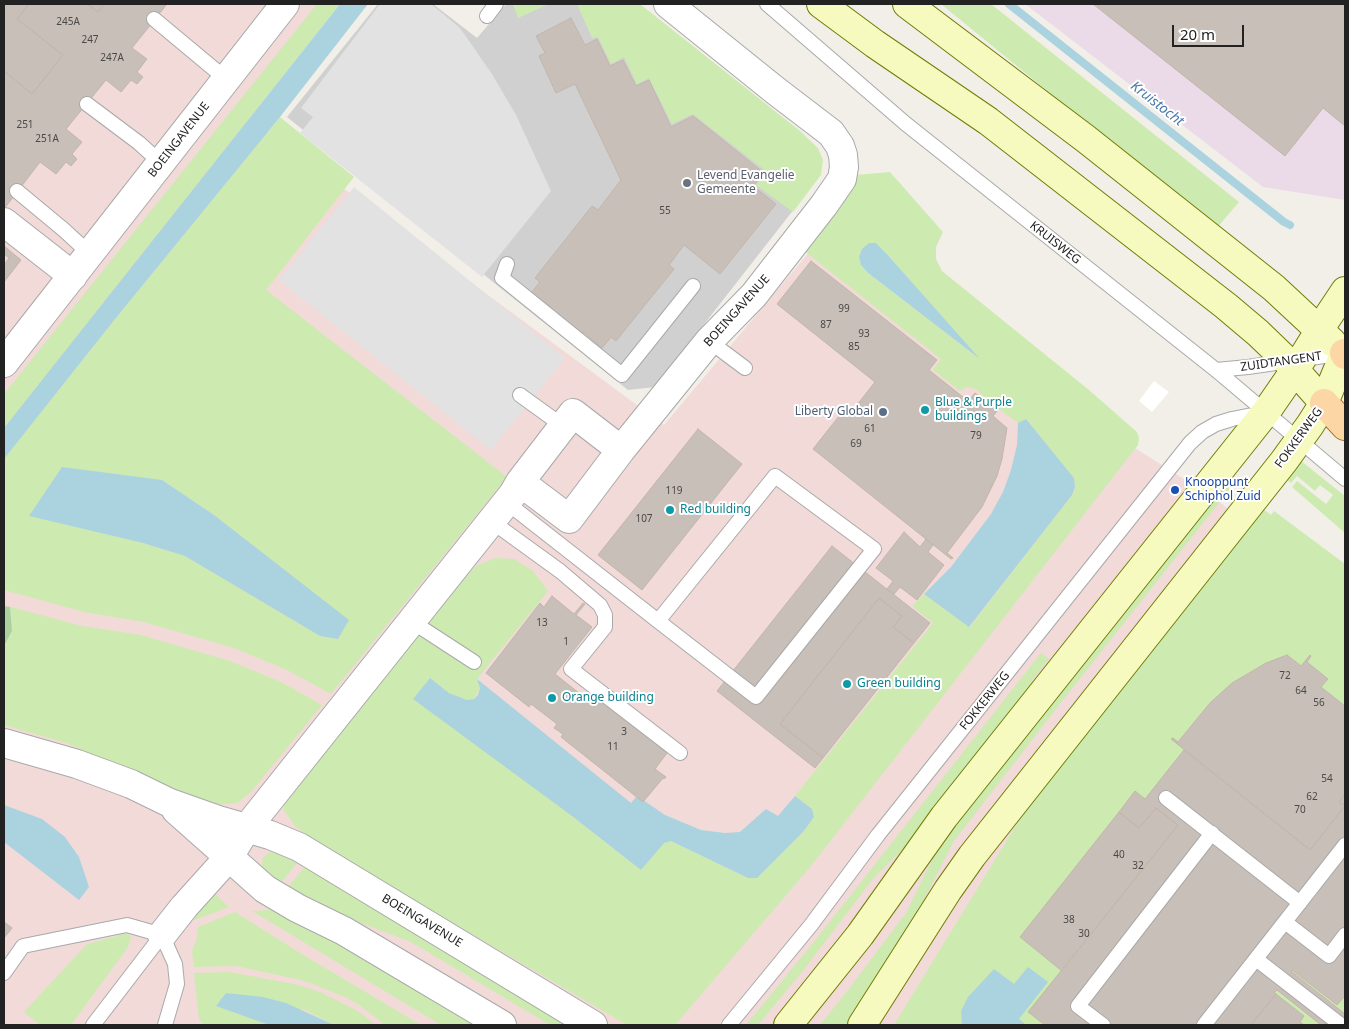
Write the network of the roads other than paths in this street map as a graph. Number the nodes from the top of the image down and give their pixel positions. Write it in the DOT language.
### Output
graph roads {
  1 [pos="285,4"];
  2 [pos="496,4"];
  3 [pos="668,4"];
  4 [pos="767,4"];
  5 [pos="821,4"];
  6 [pos="907,4"];
  7 [pos="487,16"];
  8 [pos="154,19"];
  9 [pos="226,79"];
  10 [pos="87,104"];
  11 [pos="161,163"];
  12 [pos="18,191"];
  13 [pos="4,222"];
  14 [pos="90,254"];
  15 [pos="507,264"];
  16 [pos="73,276"];
  17 [pos="693,286"];
  18 [pos="1345,291"];
  19 [pos="1320,329"];
  20 [pos="709,341"];
  21 [pos="1345,353"];
  22 [pos="1295,363"];
  23 [pos="4,364"];
  24 [pos="745,368"];
  25 [pos="1216,370"];
  26 [pos="520,395"];
  27 [pos="1324,403"];
  28 [pos="1266,412"];
  29 [pos="563,426"];
  30 [pos="1345,426"];
  31 [pos="1299,440"];
  32 [pos="621,450"];
  33 [pos="1345,479"];
  34 [pos="506,502"];
  35 [pos="658,620"];
  36 [pos="411,621"];
  37 [pos="474,662"];
  38 [pos="4,743"];
  39 [pos="680,753"];
  40 [pos="1166,798"];
  41 [pos="170,803"];
  42 [pos="246,829"];
  43 [pos="1212,833"];
  44 [pos="1345,845"];
  45 [pos="228,857"];
  46 [pos="1300,903"];
  47 [pos="1285,922"];
  48 [pos="162,935"];
  49 [pos="1345,935"];
  50 [pos="1256,959"];
  51 [pos="4,973"];
  52 [pos="93,1025"];
  53 [pos="166,1025"];
  54 [pos="502,1025"];
  55 [pos="593,1025"];
  56 [pos="729,1025"];
  57 [pos="788,1025"];
  58 [pos="862,1025"];
  59 [pos="1103,1025"];
  60 [pos="1204,1025"];
  61 [pos="1341,1025"];
  1 -- 9 [label="street, BOEINGAVENUE"];
  2 -- 7 [label="lane"];
  3 -- 20 [label="street, BOEINGAVENUE"];
  4 -- 25 [label="lane, KRUISWEG"];
  5 -- 22 [label="main road"];
  6 -- 19 [label="main road"];
  8 -- 9 [label="lane"];
  9 -- 11 [label="street, BOEINGAVENUE"];
  10 -- 11 [label="lane"];
  11 -- 14 [label="street, BOEINGAVENUE"];
  12 -- 14 [label="lane"];
  13 -- 16 [label="street"];
  14 -- 16 [label="street, BOEINGAVENUE"];
  15 -- 17 [label="lane"];
  16 -- 23 [label="street, BOEINGAVENUE"];
  18 -- 19 [label="main road"];
  19 -- 21 [label="main road"];
  19 -- 22 [label="main road"];
  20 -- 24 [label="lane"];
  20 -- 32 [label="street, BOEINGAVENUE"];
  21 -- 22 [label="lane, ZUIDTANGENT"];
  21 -- 27 [label="main road, FOKKERWEG"];
  22 -- 25 [label="lane, ZUIDTANGENT"];
  22 -- 27 [label="main road"];
  22 -- 28 [label="main road"];
  25 -- 28 [label="lane, KRUISWEG"];
  26 -- 29 [label="lane"];
  27 -- 30 [label="main road"];
  27 -- 31 [label="main road, FOKKERWEG"];
  28 -- 31 [label="lane, KRUISWEG"];
  28 -- 56 [label="lane, FOKKERWEG"];
  28 -- 57 [label="main road"];
  29 -- 32 [label="street"];
  29 -- 34 [label="street"];
  31 -- 33 [label="lane, KRUISWEG"];
  31 -- 58 [label="main road, FOKKERWEG"];
  32 -- 34 [label="street, BOEINGAVENUE"];
  34 -- 35 [label="lane"];
  34 -- 36 [label="street"];
  34 -- 39 [label="lane"];
  35 -- 35 [label="lane"];
  36 -- 37 [label="lane"];
  36 -- 42 [label="street"];
  38 -- 41 [label="street, BOEINGAVENUE"];
  40 -- 43 [label="lane"];
  41 -- 42 [label="street, BOEINGAVENUE"];
  41 -- 45 [label="street, BOEINGAVENUE"];
  42 -- 45 [label="street"];
  42 -- 55 [label="street, BOEINGAVENUE"];
  43 -- 46 [label="lane"];
  43 -- 59 [label="lane"];
  44 -- 46 [label="lane"];
  45 -- 48 [label="street"];
  45 -- 54 [label="street, BOEINGAVENUE"];
  46 -- 47 [label="lane"];
  47 -- 49 [label="lane"];
  47 -- 50 [label="lane"];
  48 -- 51 [label="lane"];
  48 -- 52 [label="lane"];
  48 -- 53 [label="lane"];
  50 -- 60 [label="lane"];
  50 -- 61 [label="lane"];
}
